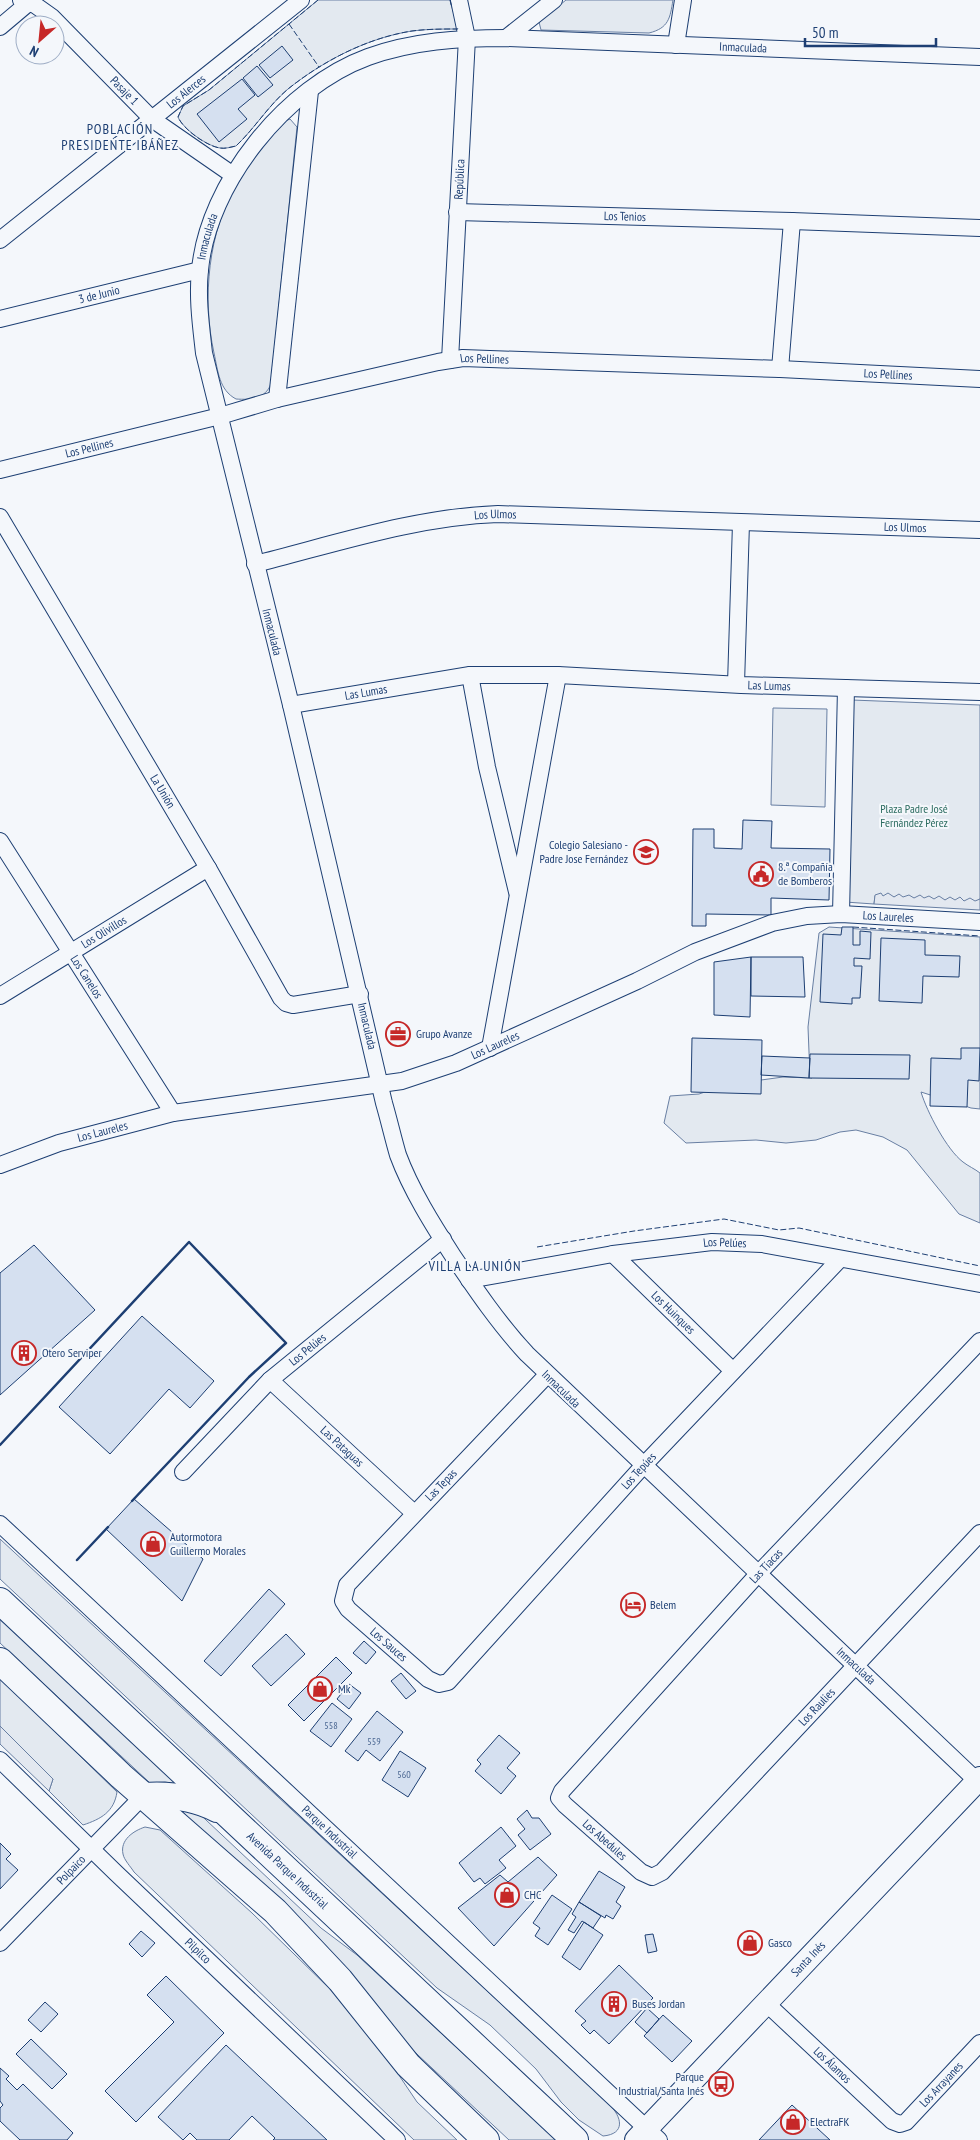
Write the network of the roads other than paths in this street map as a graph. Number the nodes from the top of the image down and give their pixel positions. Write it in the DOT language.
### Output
graph roads {
  1 [pos="301,0"];
  2 [pos="458,0"];
  3 [pos="554,0"];
  4 [pos="683,0"];
  5 [pos="27,1"];
  6 [pos="0,27"];
  7 [pos="467,38"];
  8 [pos="506,38"];
  9 [pos="676,45"];
  10 [pos="980,58"];
  11 [pos="310,91"];
  12 [pos="152,119"];
  13 [pos="234,175"];
  14 [pos="457,212"];
  15 [pos="792,221"];
  16 [pos="980,228"];
  17 [pos="0,240"];
  18 [pos="200,270"];
  19 [pos="0,319"];
  20 [pos="450,360"];
  21 [pos="780,369"];
  22 [pos="980,379"];
  23 [pos="277,399"];
  24 [pos="220,416"];
  25 [pos="0,470"];
  26 [pos="0,517"];
  27 [pos="741,523"];
  28 [pos="980,530"];
  29 [pos="255,564"];
  30 [pos="470,675"];
  31 [pos="558,675"];
  32 [pos="736,684"];
  33 [pos="846,688"];
  34 [pos="980,692"];
  35 [pos="291,705"];
  36 [pos="0,842"];
  37 [pos="208,868"];
  38 [pos="518,899"];
  39 [pos="841,914"];
  40 [pos="980,922"];
  41 [pos="71,952"];
  42 [pos="360,994"];
  43 [pos="0,996"];
  44 [pos="490,1048"];
  45 [pos="380,1084"];
  46 [pos="173,1113"];
  47 [pos="0,1165"];
  48 [pos="442,1239"];
  49 [pos="613,1254"];
  50 [pos="840,1259"];
  51 [pos="469,1280"];
  52 [pos="980,1284"];
  53 [pos="980,1341"];
  54 [pos="733,1371"];
  55 [pos="547,1375"];
  56 [pos="270,1380"];
  57 [pos="643,1466"];
  58 [pos="183,1472"];
  59 [pos="414,1513"];
  60 [pos="0,1524"];
  61 [pos="980,1533"];
  62 [pos="758,1574"];
  63 [pos="0,1601"];
  64 [pos="343,1601"];
  65 [pos="0,1661"];
  66 [pos="855,1665"];
  67 [pos="439,1684"];
  68 [pos="0,1760"];
  69 [pos="979,1779"];
  70 [pos="144,1796"];
  71 [pos="559,1798"];
  72 [pos="238,1823"];
  73 [pos="92,1849"];
  74 [pos="652,1877"];
  75 [pos="0,1943"];
  76 [pos="766,2003"];
  77 [pos="980,2043"];
  78 [pos="900,2124"];
  79 [pos="648,2136"];
  80 [pos="398,2140"];
  81 [pos="486,2140"];
  82 [pos="575,2140"];
  1 -- 12 [label="street, Los Alerces"];
  2 -- 7 [label="street, República"];
  3 -- 8 [label="street"];
  4 -- 9 [label="street"];
  5 -- 6 [label="street"];
  5 -- 12 [label="street, Pasaje 1"];
  7 -- 8 [label="street, Inmaculada"];
  7 -- 11 [label="street, Inmaculada"];
  7 -- 14 [label="street, República"];
  8 -- 9 [label="street, Inmaculada"];
  9 -- 10 [label="street, Inmaculada"];
  11 -- 13 [label="street, Inmaculada"];
  11 -- 23 [label="street"];
  12 -- 13 [label="street, Pasaje 1"];
  12 -- 17 [label="street, Los Alerces"];
  13 -- 18 [label="street, Inmaculada"];
  14 -- 15 [label="street, Los Tenios"];
  14 -- 20 [label="street, República"];
  15 -- 16 [label="street, Los Tenios"];
  15 -- 21 [label="street"];
  18 -- 19 [label="street, 3 de Junio"];
  18 -- 24 [label="street, Inmaculada"];
  20 -- 21 [label="street, Los Pellines"];
  20 -- 23 [label="street, Los Pellines"];
  21 -- 22 [label="street, Los Pellines"];
  23 -- 24 [label="street, Los Pellines"];
  24 -- 25 [label="street, Los Pellines"];
  24 -- 29 [label="street, Inmaculada"];
  26 -- 37 [label="street, La Unión"];
  27 -- 28 [label="street, Los Ulmos"];
  27 -- 29 [label="street, Los Ulmos"];
  27 -- 32 [label="street"];
  29 -- 35 [label="street, Inmaculada"];
  30 -- 31 [label="street, Las Lumas"];
  30 -- 35 [label="street, Las Lumas"];
  30 -- 38 [label="street"];
  31 -- 32 [label="street, Las Lumas"];
  31 -- 38 [label="street"];
  32 -- 33 [label="street, Las Lumas"];
  33 -- 34 [label="street, Las Lumas"];
  33 -- 39 [label="street"];
  35 -- 42 [label="street, Inmaculada"];
  36 -- 41 [label="street, Los Canelos"];
  37 -- 41 [label="street, Los Olivillos"];
  37 -- 42 [label="street, La Unión"];
  38 -- 44 [label="street"];
  39 -- 40 [label="street, Los Laureles"];
  39 -- 44 [label="street, Los Laureles"];
  41 -- 43 [label="street, Los Olivillos"];
  41 -- 46 [label="street, Los Canelos"];
  42 -- 45 [label="street, Inmaculada"];
  44 -- 45 [label="street, Los Laureles"];
  45 -- 46 [label="street, Los Laureles"];
  45 -- 48 [label="street, Inmaculada"];
  46 -- 47 [label="street, Los Laureles"];
  48 -- 51 [label="street, Inmaculada"];
  48 -- 56 [label="street, Los Pelúes"];
  49 -- 50 [label="street, Los Pelúes"];
  49 -- 51 [label="street, Los Pelúes"];
  49 -- 54 [label="street, Los Huinques"];
  50 -- 52 [label="street, Los Pelúes"];
  50 -- 54 [label="street, Los Tepúes"];
  51 -- 55 [label="street, Inmaculada"];
  53 -- 62 [label="street, Las Tiacas"];
  54 -- 57 [label="street, Los Tepúes"];
  55 -- 57 [label="street, Inmaculada"];
  55 -- 59 [label="street, Las Tepas"];
  56 -- 58 [label="street, Los Pelúes"];
  56 -- 59 [label="street, Las Pataguas"];
  57 -- 62 [label="street, Inmaculada"];
  57 -- 67 [label="street, Los Tepúes"];
  59 -- 64 [label="street, Las Tepas"];
  60 -- 79 [label="street, Parque Industrial"];
  61 -- 66 [label="street, Los Raulies"];
  62 -- 66 [label="street, Inmaculada"];
  62 -- 71 [label="street, Las Tiacas"];
  63 -- 72 [label="highway, Avenida Parque Industrial"];
  64 -- 67 [label="street, Los Sauces"];
  65 -- 70 [label="highway"];
  66 -- 69 [label="street, Inmaculada"];
  66 -- 74 [label="street, Los Raulies"];
  68 -- 73 [label="street, Pilpilco"];
  69 -- 76 [label="main road, Santa Inés"];
  70 -- 72 [label="highway"];
  70 -- 73 [label="street, Polpaico"];
  70 -- 81 [label="highway"];
  71 -- 74 [label="street, Los Abedules"];
  72 -- 82 [label="highway, Avenida Parque Industrial"];
  73 -- 75 [label="street, Polpaico"];
  73 -- 80 [label="street, Pilpilco"];
  76 -- 78 [label="street, Los Álamos"];
  76 -- 79 [label="main road, Santa Inés"];
  77 -- 78 [label="street, Los Arrayanes"];
}
